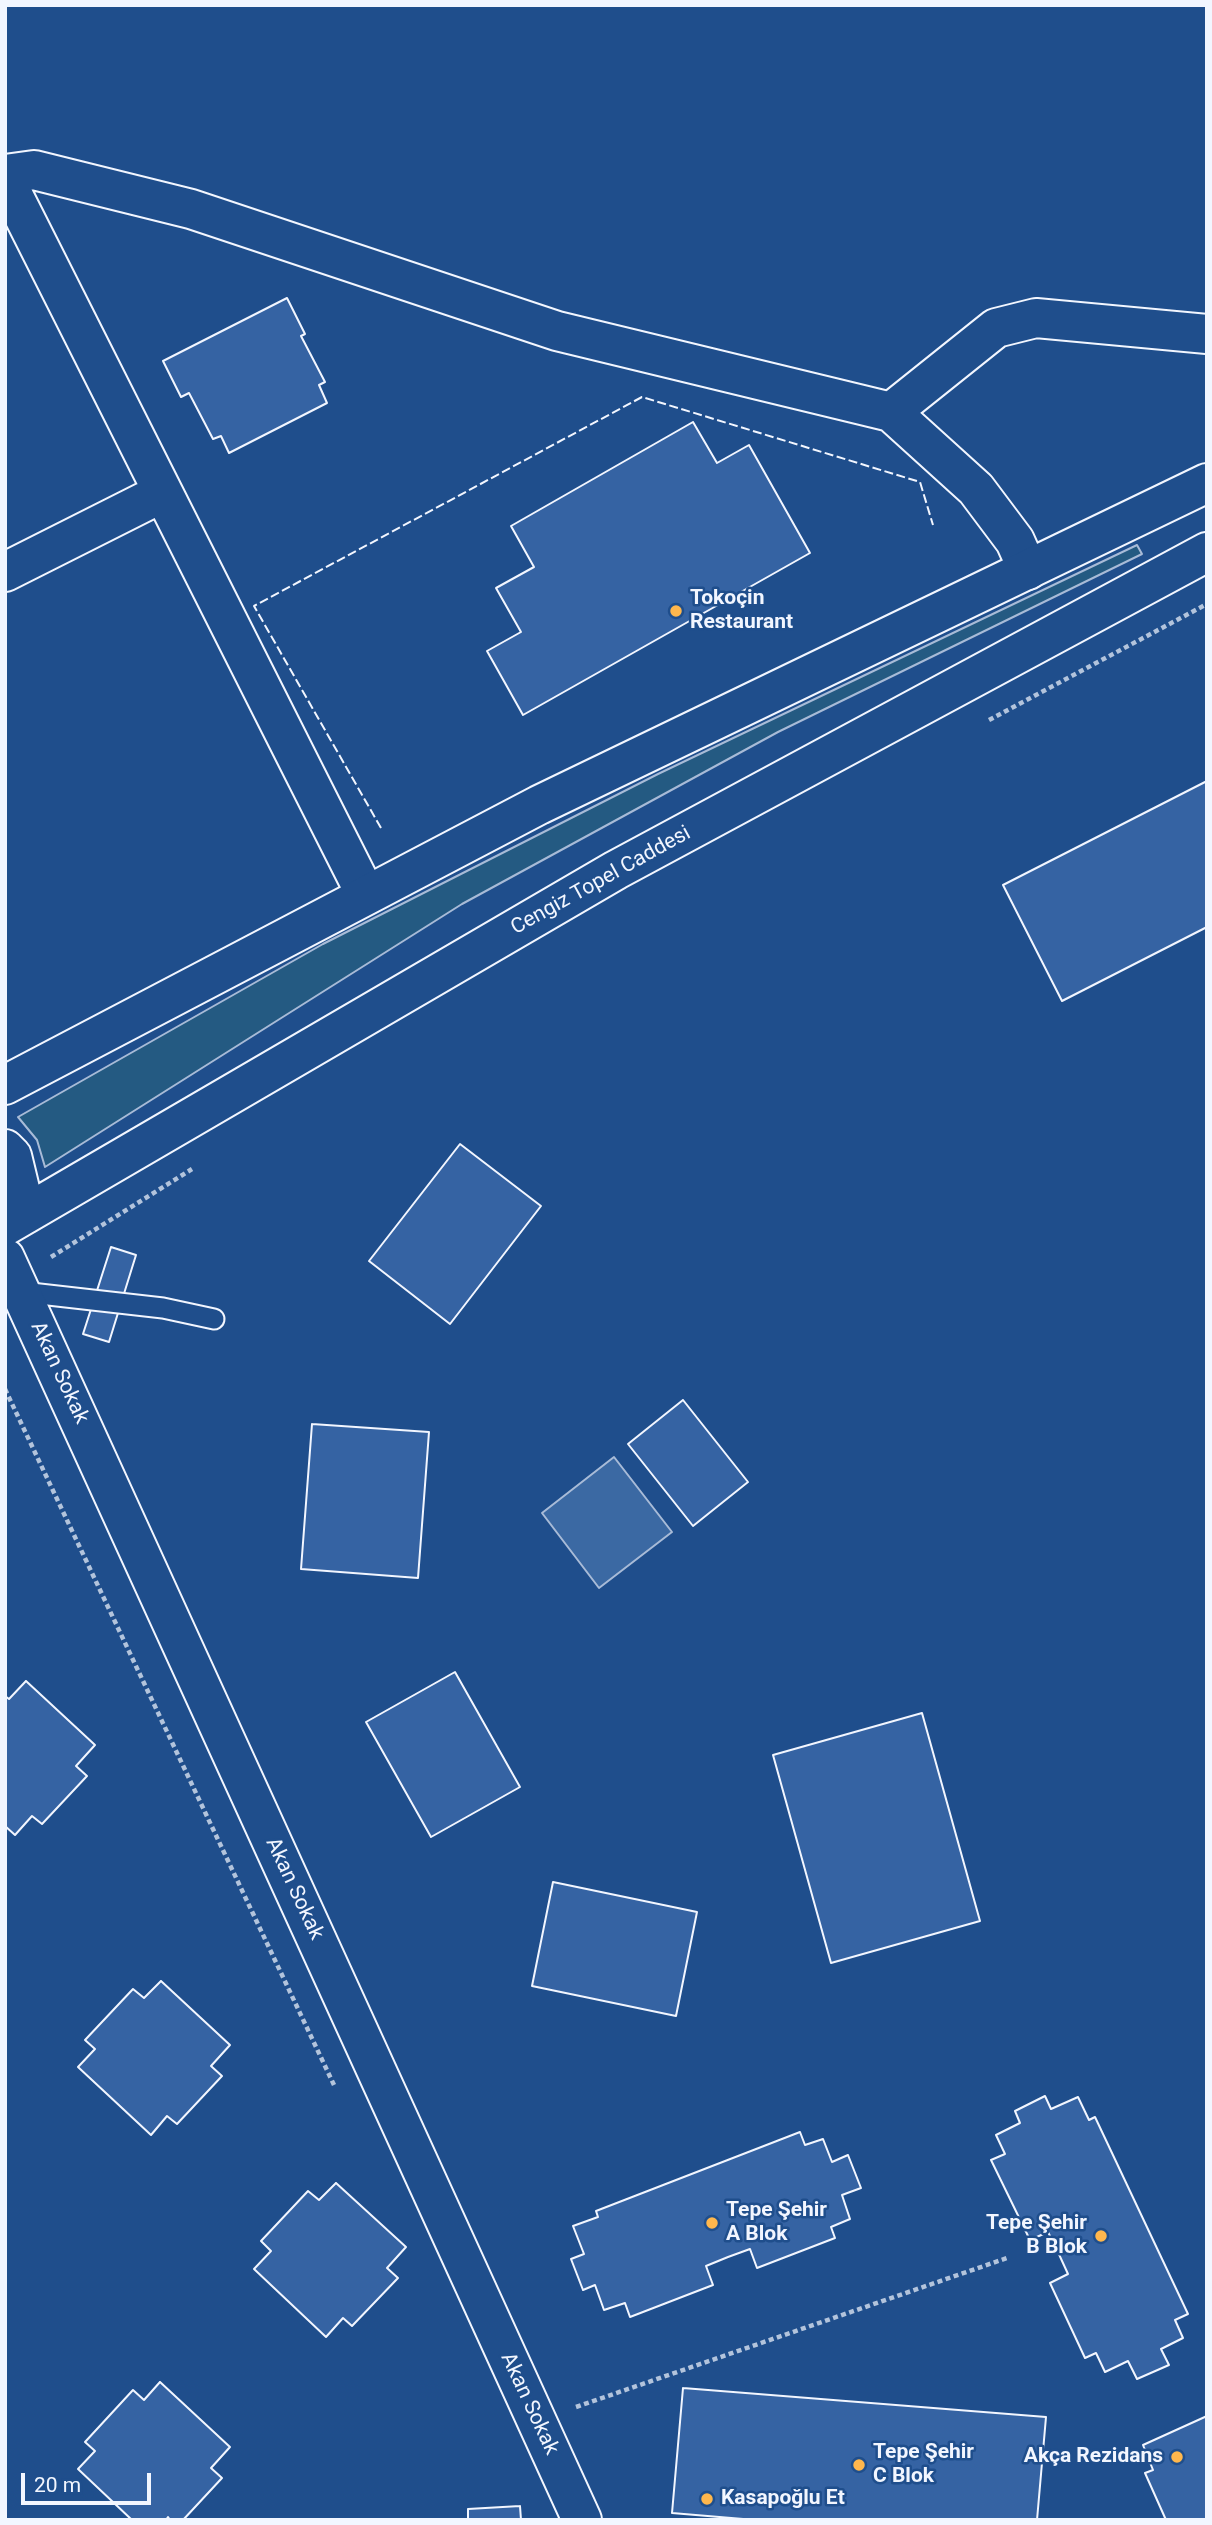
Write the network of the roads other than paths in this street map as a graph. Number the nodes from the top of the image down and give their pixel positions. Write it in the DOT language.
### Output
graph roads {
  1 [pos="5,174"];
  2 [pos="5,179"];
  3 [pos="1207,334"];
  4 [pos="891,412"];
  5 [pos="1207,483"];
  6 [pos="162,493"];
  7 [pos="1207,552"];
  8 [pos="1028,570"];
  9 [pos="5,572"];
  10 [pos="366,895"];
  11 [pos="5,1085"];
  12 [pos="5,1149"];
  13 [pos="16,1220"];
  14 [pos="14,1276"];
  15 [pos="214,1319"];
  16 [pos="582,2520"];
  1 -- 4 [label="street"];
  2 -- 6 [label="street"];
  3 -- 4 [label="street"];
  4 -- 8 [label="street"];
  5 -- 8 [label="street"];
  6 -- 9 [label="street"];
  6 -- 10 [label="street"];
  7 -- 13 [label="street, Cengiz Topel Caddesi"];
  8 -- 10 [label="street"];
  10 -- 11 [label="street"];
  12 -- 13 [label="street"];
  14 -- 15 [label="lane"];
  14 -- 16 [label="street, Akan Sokak"];
}
